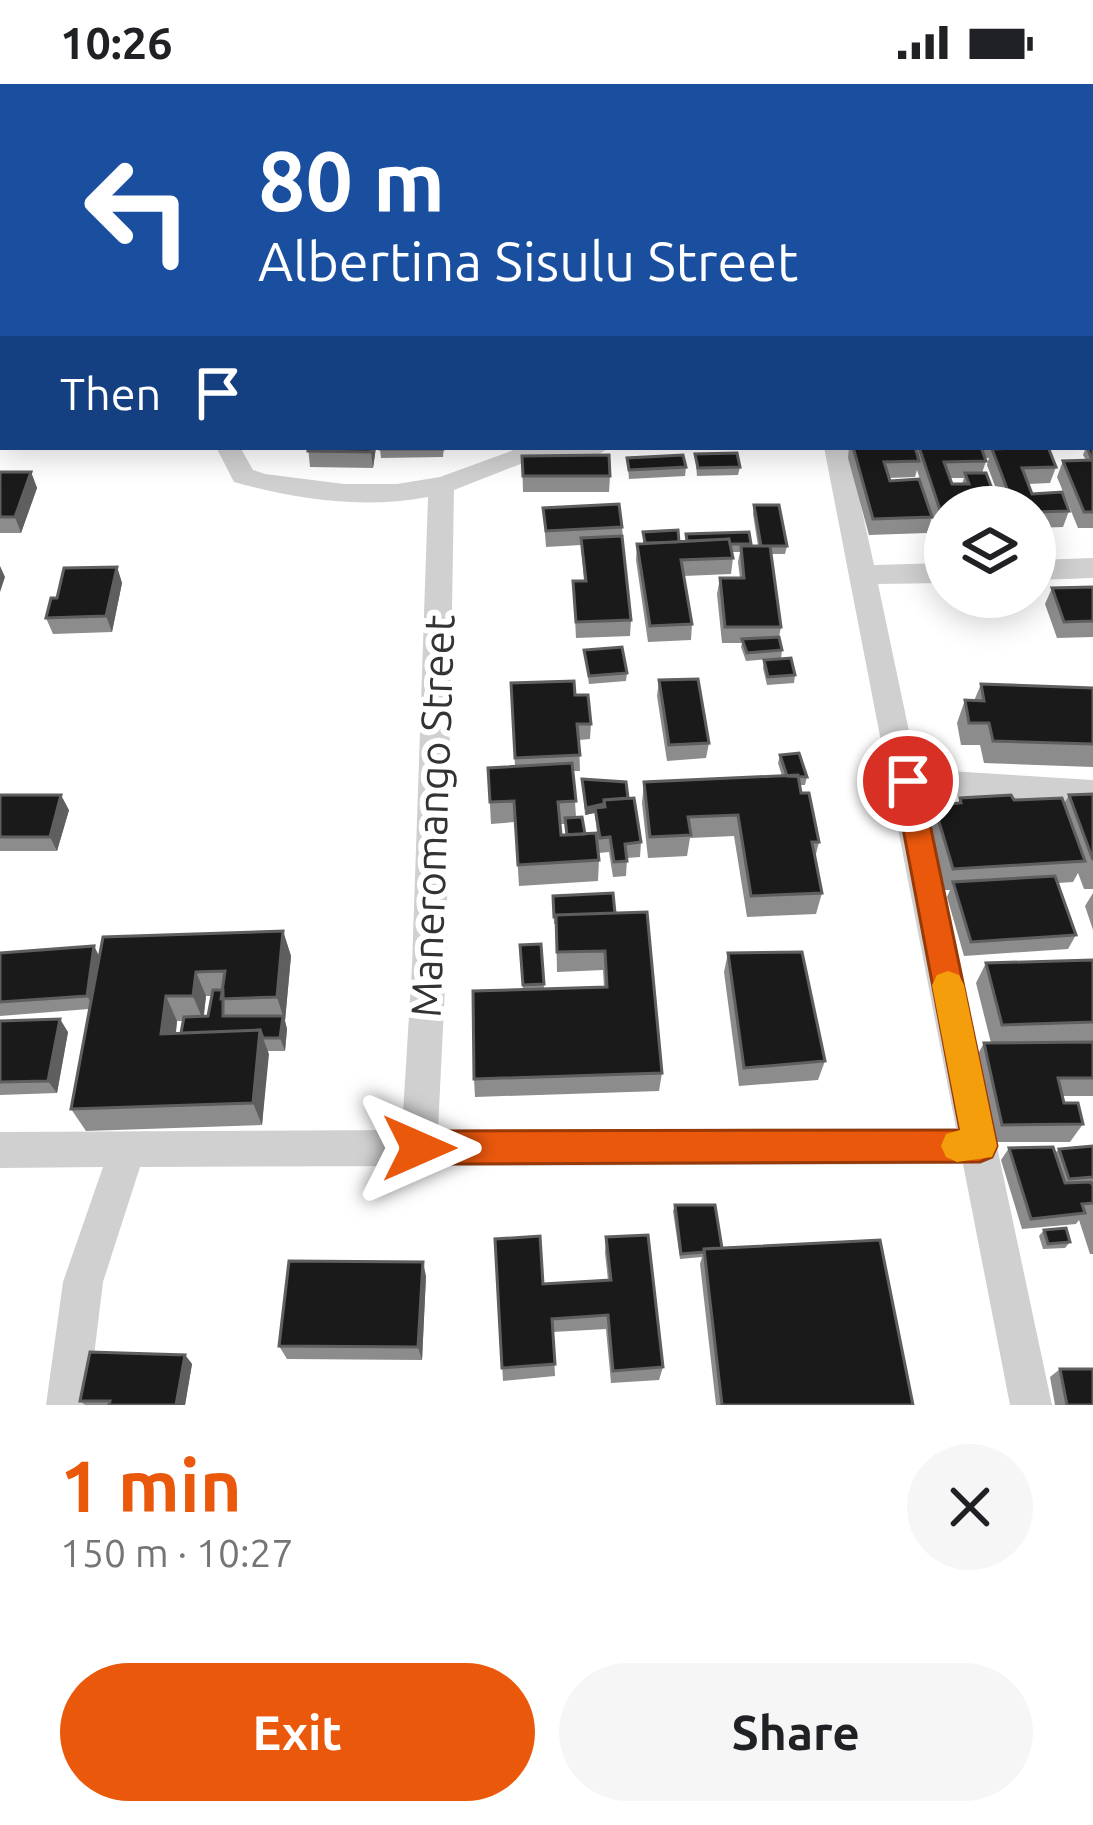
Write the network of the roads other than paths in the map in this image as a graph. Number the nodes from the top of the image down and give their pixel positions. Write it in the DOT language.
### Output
graph roads {
  1 [pos="230,450"];
  2 [pos="539,450"];
  3 [pos="837,450"];
  4 [pos="441,485"];
  5 [pos="1093,568"];
  6 [pos="1056,569"];
  7 [pos="924,574"];
  8 [pos="865,575"];
  9 [pos="908,781"];
  10 [pos="1093,792"];
  11 [pos="980,1146"];
  12 [pos="419,1148"];
  13 [pos="0,1150"];
  14 [pos="127,1150"];
  15 [pos="68,1405"];
  16 [pos="1031,1405"];
  1 -- 4 [label="street"];
  2 -- 4 [label="street"];
  3 -- 8 [label="street"];
  4 -- 12 [label="street, Maneromango Street"];
  5 -- 6 [label="street"];
  7 -- 8 [label="street"];
  8 -- 9 [label="street"];
  9 -- 10 [label="street"];
  9 -- 11 [label="street"];
  11 -- 12 [label="street"];
  11 -- 16 [label="street"];
  12 -- 14 [label="street"];
  13 -- 14 [label="street"];
  14 -- 15 [label="street"];
}
